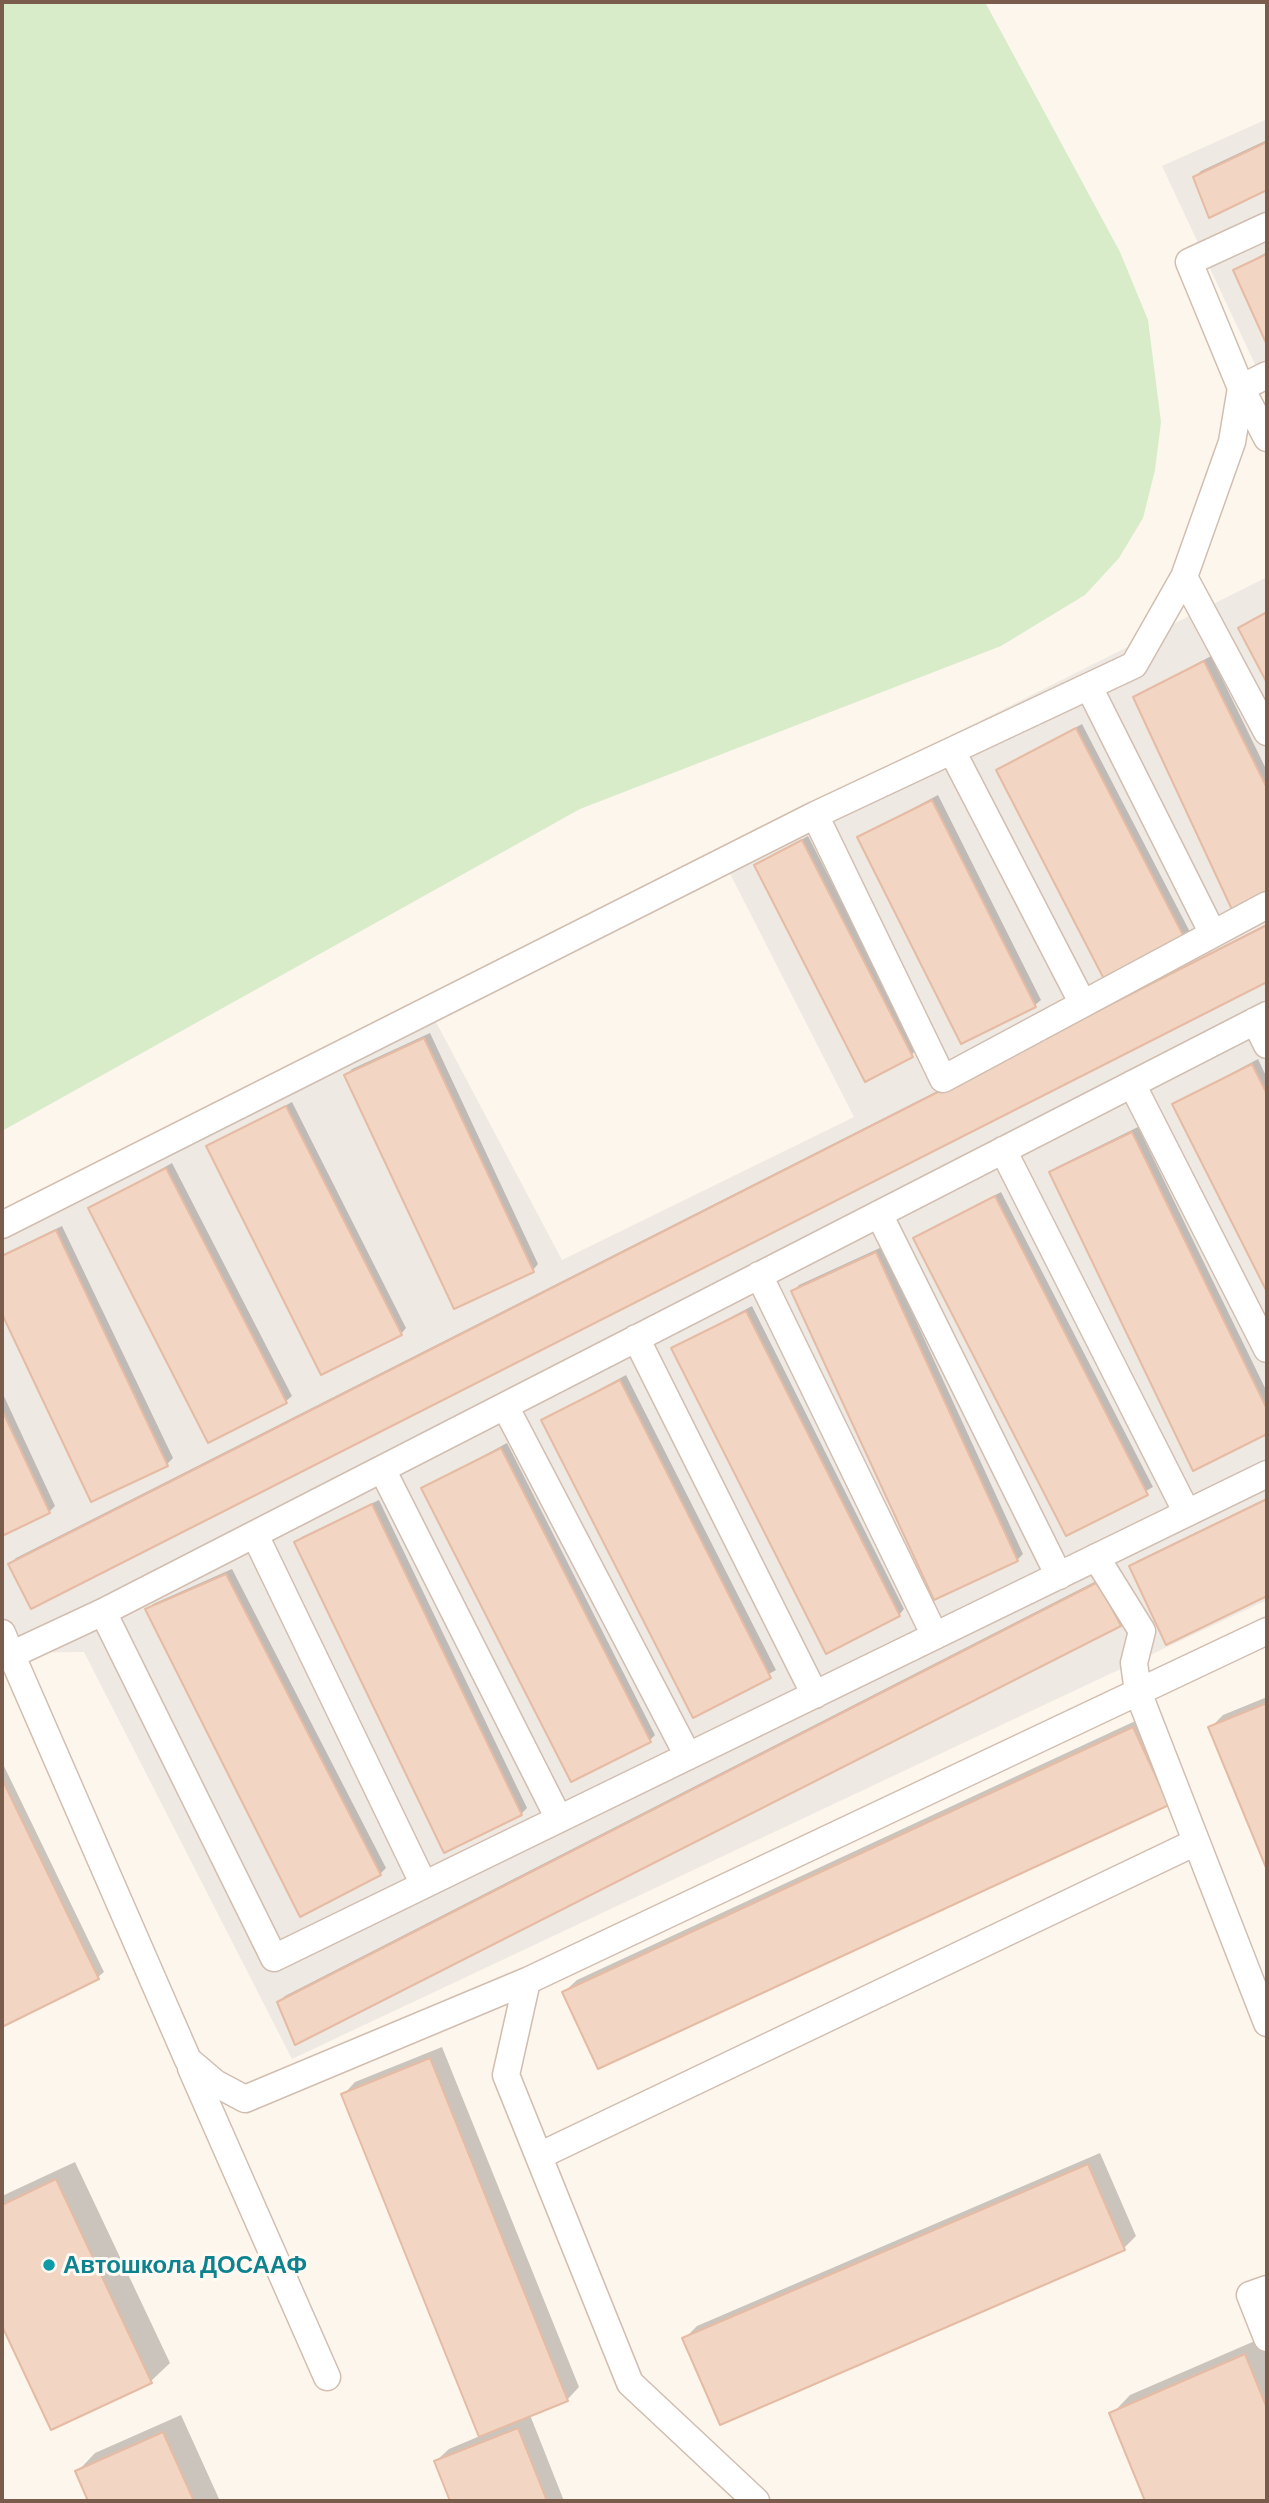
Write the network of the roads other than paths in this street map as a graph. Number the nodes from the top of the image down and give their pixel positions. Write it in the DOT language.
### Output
graph roads {
  1 [pos="1267,226"];
  2 [pos="1267,375"];
  3 [pos="1241,388"];
  4 [pos="1267,438"];
  5 [pos="1185,577"];
  6 [pos="1089,687"];
  7 [pos="1267,732"];
  8 [pos="952,751"];
  9 [pos="815,815"];
  10 [pos="1267,905"];
  11 [pos="1213,934"];
  12 [pos="1083,1003"];
  13 [pos="1261,1018"];
  14 [pos="1267,1045"];
  15 [pos="1132,1084"];
  16 [pos="1003,1150"];
  17 [pos="878,1214"];
  18 [pos="2,1225"];
  19 [pos="759,1275"];
  20 [pos="636,1338"];
  21 [pos="1267,1349"];
  22 [pos="505,1406"];
  23 [pos="382,1469"];
  24 [pos="1267,1474"];
  25 [pos="1187,1513"];
  26 [pos="255,1535"];
  27 [pos="1096,1558"];
  28 [pos="1059,1576"];
  29 [pos="103,1612"];
  30 [pos="1267,1631"];
  31 [pos="935,1636"];
  32 [pos="7,1643"];
  33 [pos="1138,1692"];
  34 [pos="815,1695"];
  35 [pos="688,1756"];
  36 [pos="559,1819"];
  37 [pos="1196,1842"];
  38 [pos="424,1885"];
  39 [pos="527,1981"];
  40 [pos="1267,2023"];
  41 [pos="188,2060"];
  42 [pos="539,2156"];
  43 [pos="1267,2289"];
  44 [pos="1267,2338"];
  45 [pos="327,2377"];
  46 [pos="756,2501"];
  1 -- 3 [label="lane"];
  2 -- 3 [label="lane"];
  3 -- 4 [label="lane"];
  3 -- 5 [label="lane"];
  5 -- 6 [label="lane"];
  5 -- 7 [label="lane"];
  6 -- 8 [label="lane"];
  6 -- 11 [label="lane"];
  8 -- 9 [label="lane"];
  8 -- 12 [label="lane"];
  9 -- 12 [label="lane"];
  9 -- 18 [label="lane"];
  10 -- 11 [label="lane"];
  11 -- 12 [label="lane"];
  13 -- 14 [label="lane"];
  13 -- 15 [label="lane"];
  15 -- 16 [label="lane"];
  15 -- 21 [label="lane"];
  16 -- 17 [label="lane"];
  16 -- 25 [label="lane"];
  17 -- 19 [label="lane"];
  17 -- 28 [label="lane"];
  19 -- 20 [label="lane"];
  19 -- 31 [label="lane"];
  20 -- 22 [label="lane"];
  20 -- 34 [label="lane"];
  22 -- 23 [label="lane"];
  22 -- 35 [label="lane"];
  23 -- 26 [label="lane"];
  23 -- 36 [label="lane"];
  24 -- 25 [label="lane"];
  25 -- 27 [label="lane"];
  26 -- 29 [label="lane"];
  26 -- 38 [label="lane"];
  27 -- 28 [label="lane"];
  27 -- 33 [label="lane"];
  28 -- 31 [label="lane"];
  29 -- 32 [label="lane"];
  29 -- 38 [label="lane"];
  30 -- 33 [label="lane"];
  31 -- 34 [label="lane"];
  32 -- 41 [label="lane"];
  33 -- 37 [label="lane"];
  33 -- 39 [label="lane"];
  34 -- 35 [label="lane"];
  35 -- 36 [label="lane"];
  36 -- 38 [label="lane"];
  37 -- 40 [label="lane"];
  37 -- 42 [label="lane"];
  39 -- 41 [label="lane"];
  39 -- 42 [label="lane"];
  41 -- 45 [label="lane"];
  42 -- 46 [label="lane"];
  43 -- 44 [label="lane"];
}
